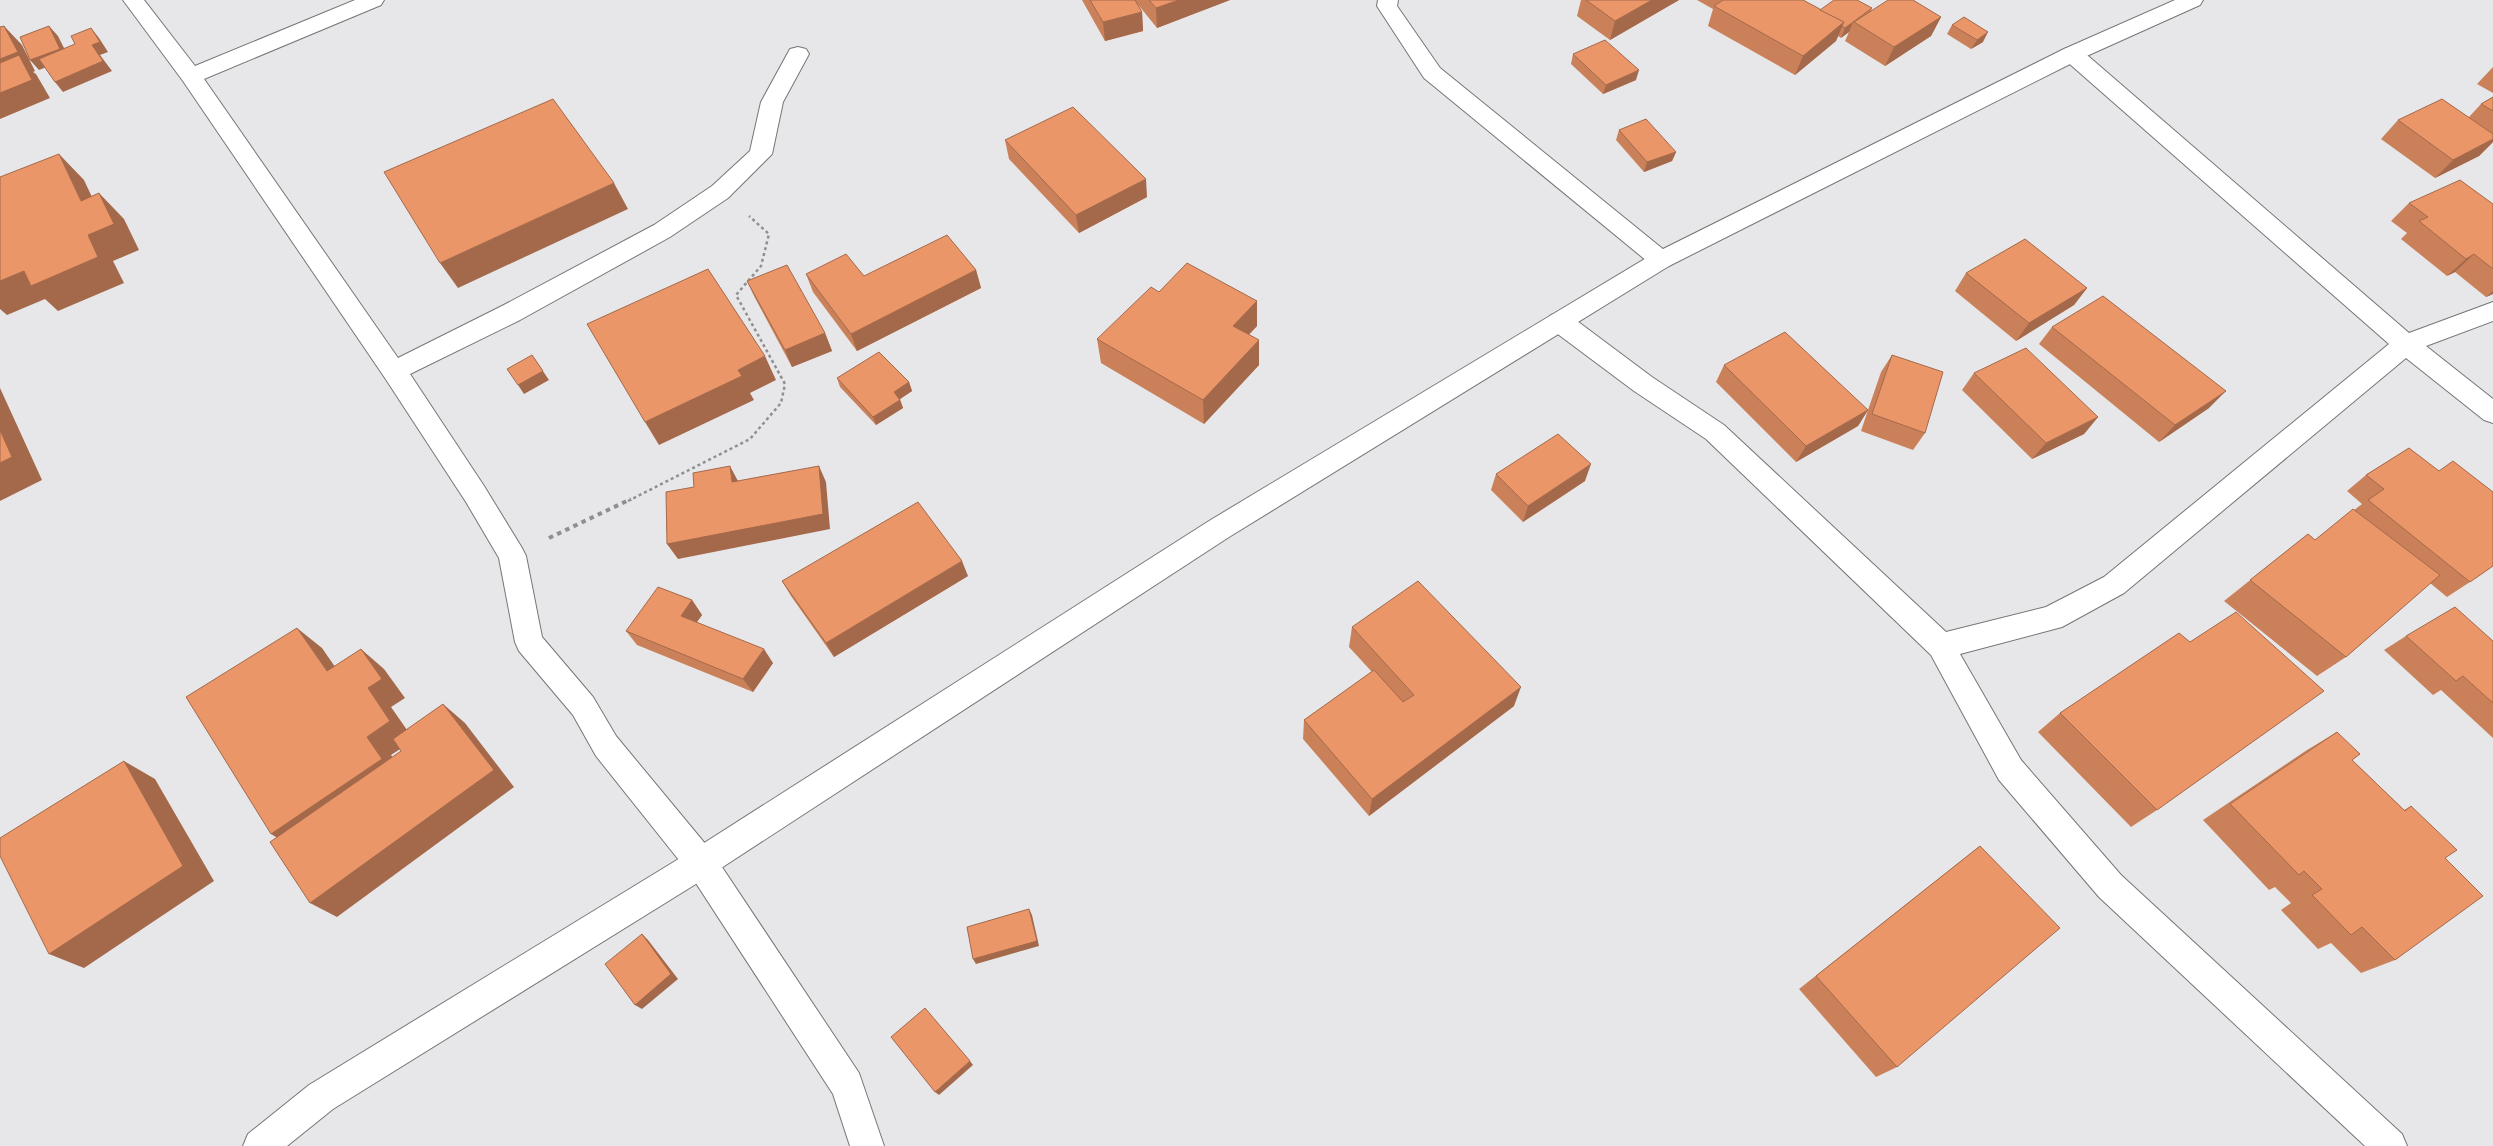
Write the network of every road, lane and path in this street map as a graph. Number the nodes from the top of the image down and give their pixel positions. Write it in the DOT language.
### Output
graph roads {
  1 [pos="133,0"];
  2 [pos="374,0"];
  3 [pos="1388,0"];
  4 [pos="2193,0"];
  5 [pos="798,54"];
  6 [pos="2072,54"];
  7 [pos="191,76"];
  8 [pos="720,192"];
  9 [pos="1661,260"];
  10 [pos="2493,311"];
  11 [pos="1560,322"];
  12 [pos="2406,344"];
  13 [pos="394,370"];
  14 [pos="2493,413"];
  15 [pos="512,556"];
  16 [pos="1941,646"];
  17 [pos="701,863"];
  18 [pos="260,1146"];
  19 [pos="867,1146"];
  20 [pos="2390,1146"];
  1 -- 7 [label="street"];
  2 -- 7 [label="street"];
  3 -- 9 [label="street"];
  4 -- 6 [label="street"];
  5 -- 8 [label="street"];
  6 -- 9 [label="street"];
  6 -- 12 [label="street"];
  7 -- 13 [label="street"];
  8 -- 13 [label="street"];
  8 -- 15 [label="path"];
  9 -- 11 [label="street"];
  10 -- 12 [label="street"];
  11 -- 16 [label="street"];
  11 -- 17 [label="street"];
  12 -- 14 [label="street"];
  12 -- 16 [label="street"];
  13 -- 15 [label="street"];
  15 -- 17 [label="street"];
  16 -- 20 [label="street"];
  17 -- 18 [label="street"];
  17 -- 19 [label="street"];
}
